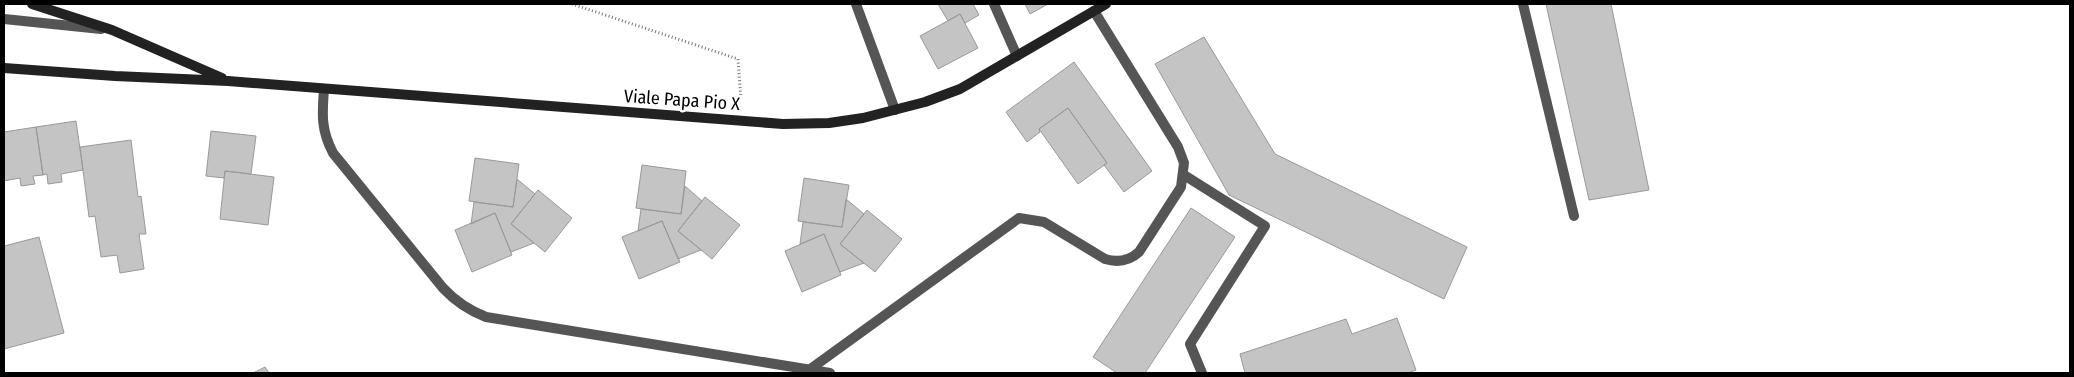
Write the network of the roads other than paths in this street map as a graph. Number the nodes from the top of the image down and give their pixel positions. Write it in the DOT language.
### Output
graph roads {
  1 [pos="32,4"];
  2 [pos="856,4"];
  3 [pos="994,4"];
  4 [pos="1106,4"];
  5 [pos="1523,4"];
  6 [pos="1094,12"];
  7 [pos="4,19"];
  8 [pos="112,30"];
  9 [pos="1017,56"];
  10 [pos="4,68"];
  11 [pos="228,81"];
  12 [pos="324,89"];
  13 [pos="895,110"];
  14 [pos="1184,175"];
  15 [pos="1574,216"];
  16 [pos="809,370"];
  17 [pos="830,373"];
  18 [pos="1202,373"];
  1 -- 8 [label="street"];
  2 -- 13 [label="street"];
  3 -- 9 [label="street"];
  4 -- 6 [label="street, Viale Papa Pio X"];
  5 -- 15 [label="street"];
  6 -- 9 [label="street, Viale Papa Pio X"];
  6 -- 14 [label="street"];
  7 -- 8 [label="street"];
  8 -- 11 [label="street"];
  9 -- 13 [label="street, Viale Papa Pio X"];
  10 -- 11 [label="street, Viale Papa Pio X"];
  11 -- 12 [label="street, Viale Papa Pio X"];
  12 -- 13 [label="street, Viale Papa Pio X"];
  12 -- 16 [label="street"];
  14 -- 16 [label="street"];
  14 -- 18 [label="street"];
  16 -- 17 [label="street"];
}
